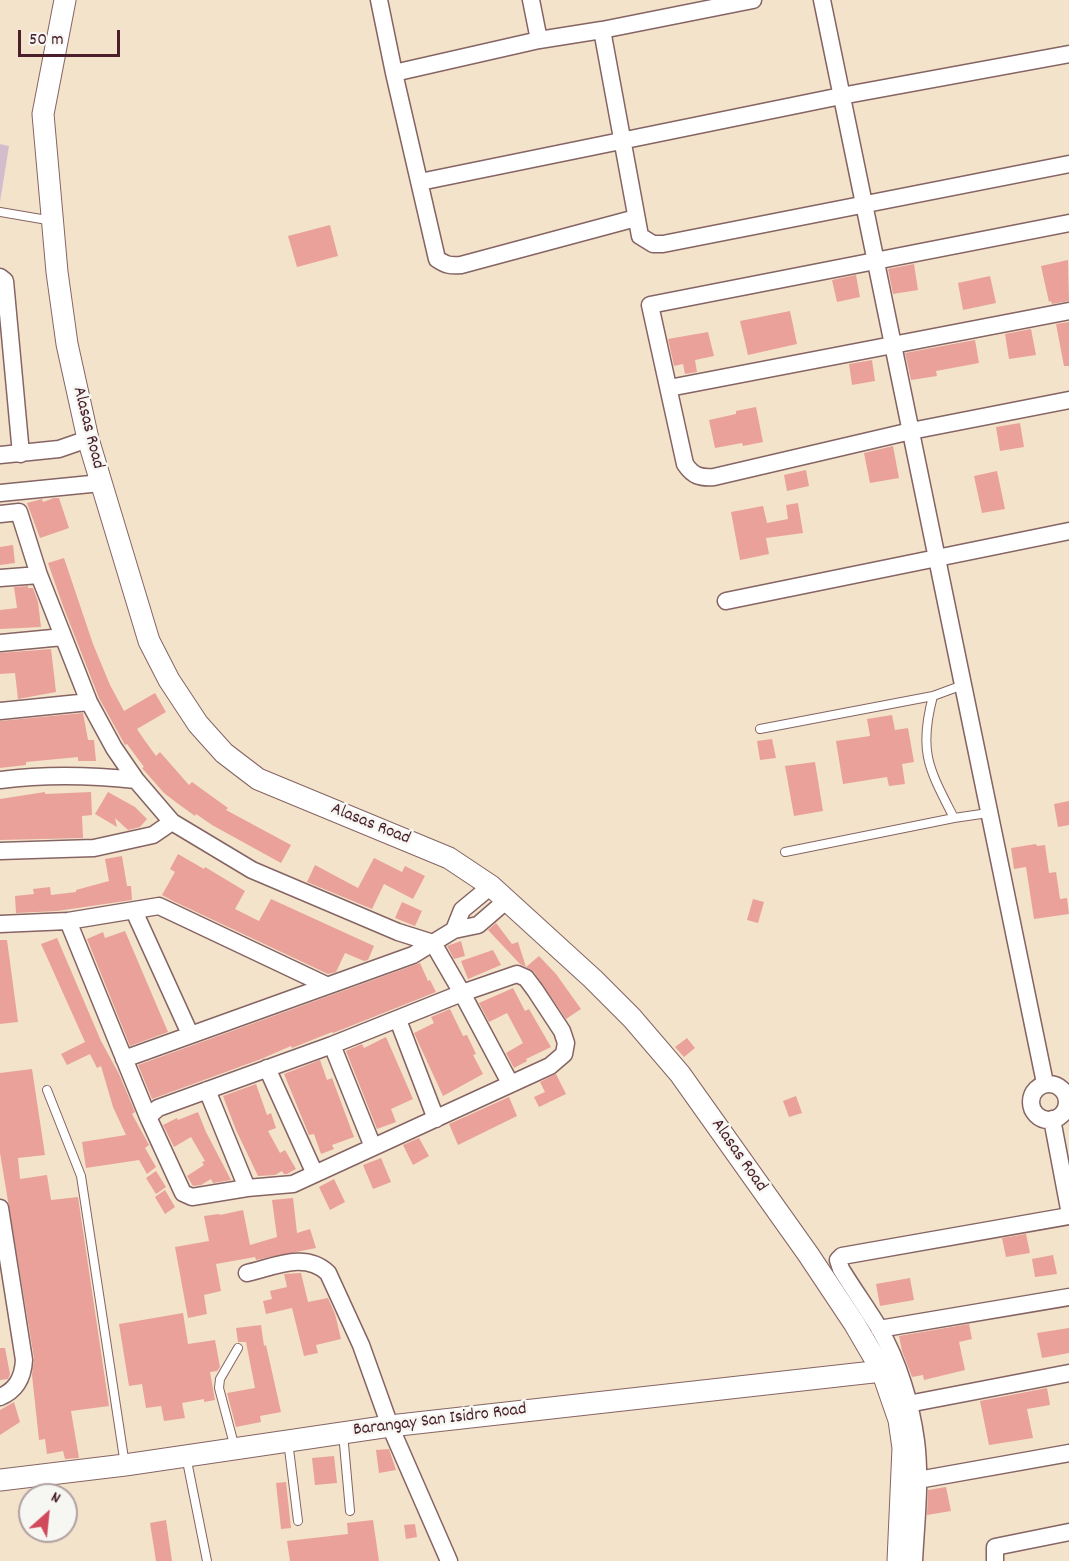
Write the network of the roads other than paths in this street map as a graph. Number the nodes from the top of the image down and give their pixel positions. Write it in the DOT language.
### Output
graph roads {
  1 [pos="65,0"];
  2 [pos="379,0"];
  3 [pos="531,0"];
  4 [pos="753,0"];
  5 [pos="822,0"];
  6 [pos="602,30"];
  7 [pos="539,40"];
  8 [pos="1069,54"];
  9 [pos="394,73"];
  10 [pos="841,96"];
  11 [pos="624,140"];
  12 [pos="1069,164"];
  13 [pos="420,182"];
  14 [pos="865,204"];
  15 [pos="0,212"];
  16 [pos="636,218"];
  17 [pos="53,221"];
  18 [pos="1069,223"];
  19 [pos="876,261"];
  20 [pos="0,277"];
  21 [pos="1069,311"];
  22 [pos="894,346"];
  23 [pos="669,388"];
  24 [pos="1069,400"];
  25 [pos="911,431"];
  26 [pos="88,439"];
  27 [pos="21,454"];
  28 [pos="0,455"];
  29 [pos="101,483"];
  30 [pos="0,493"];
  31 [pos="0,514"];
  32 [pos="1069,531"];
  33 [pos="936,557"];
  34 [pos="39,574"];
  35 [pos="0,578"];
  36 [pos="726,601"];
  37 [pos="63,638"];
  38 [pos="0,643"];
  39 [pos="963,685"];
  40 [pos="933,696"];
  41 [pos="89,702"];
  42 [pos="0,711"];
  43 [pos="760,729"];
  44 [pos="0,780"];
  45 [pos="136,780"];
  46 [pos="988,813"];
  47 [pos="954,818"];
  48 [pos="172,822"];
  49 [pos="0,851"];
  50 [pos="785,852"];
  51 [pos="491,886"];
  52 [pos="507,900"];
  53 [pos="134,911"];
  54 [pos="68,921"];
  55 [pos="0,924"];
  56 [pos="454,930"];
  57 [pos="433,943"];
  58 [pos="326,985"];
  59 [pos="462,993"];
  60 [pos="398,1020"];
  61 [pos="190,1035"];
  62 [pos="332,1045"];
  63 [pos="124,1059"];
  64 [pos="267,1068"];
  65 [pos="510,1083"];
  66 [pos="1045,1083"];
  67 [pos="46,1090"];
  68 [pos="207,1090"];
  69 [pos="1068,1098"];
  70 [pos="148,1117"];
  71 [pos="436,1119"];
  72 [pos="1052,1119"];
  73 [pos="374,1147"];
  74 [pos="315,1174"];
  75 [pos="247,1188"];
  76 [pos="0,1208"];
  77 [pos="1069,1209"];
  78 [pos="1069,1216"];
  79 [pos="247,1273"];
  80 [pos="1069,1297"];
  81 [pos="879,1329"];
  82 [pos="238,1348"];
  83 [pos="882,1371"];
  84 [pos="1069,1373"];
  85 [pos="0,1397"];
  86 [pos="908,1404"];
  87 [pos="390,1426"];
  88 [pos="342,1433"];
  89 [pos="288,1441"];
  90 [pos="235,1449"];
  91 [pos="1069,1453"];
  92 [pos="186,1456"];
  93 [pos="125,1465"];
  94 [pos="0,1478"];
  95 [pos="918,1480"];
  96 [pos="350,1511"];
  97 [pos="298,1521"];
  98 [pos="1069,1532"];
  99 [pos="207,1561"];
  100 [pos="449,1561"];
  101 [pos="897,1561"];
  102 [pos="914,1561"];
  103 [pos="994,1561"];
  1 -- 17 [label="street, Alasas Road"];
  2 -- 9 [label="street"];
  3 -- 7 [label="street"];
  4 -- 6 [label="street"];
  5 -- 10 [label="street"];
  6 -- 7 [label="street"];
  6 -- 11 [label="street"];
  7 -- 9 [label="street"];
  8 -- 10 [label="street"];
  9 -- 13 [label="street"];
  10 -- 11 [label="street"];
  10 -- 14 [label="street"];
  11 -- 13 [label="street"];
  11 -- 16 [label="street"];
  12 -- 14 [label="street"];
  13 -- 16 [label="street"];
  14 -- 16 [label="street"];
  14 -- 19 [label="street"];
  15 -- 17 [label="lane"];
  17 -- 26 [label="street, Alasas Road"];
  18 -- 19 [label="street"];
  19 -- 22 [label="street"];
  19 -- 23 [label="street"];
  20 -- 27 [label="street"];
  21 -- 22 [label="street"];
  22 -- 23 [label="street"];
  22 -- 25 [label="street"];
  23 -- 25 [label="street"];
  24 -- 25 [label="street"];
  25 -- 33 [label="street"];
  26 -- 27 [label="street"];
  26 -- 29 [label="street, Alasas Road"];
  27 -- 28 [label="street"];
  29 -- 30 [label="street"];
  29 -- 51 [label="street, Alasas Road"];
  31 -- 34 [label="street"];
  32 -- 33 [label="street"];
  33 -- 36 [label="street"];
  33 -- 39 [label="street"];
  34 -- 35 [label="street"];
  34 -- 37 [label="street"];
  37 -- 38 [label="street"];
  37 -- 41 [label="street"];
  39 -- 40 [label="lane"];
  39 -- 46 [label="street"];
  40 -- 43 [label="lane"];
  40 -- 47 [label="lane"];
  41 -- 42 [label="street"];
  41 -- 45 [label="street"];
  44 -- 45 [label="street"];
  45 -- 48 [label="street"];
  46 -- 47 [label="lane"];
  46 -- 66 [label="street"];
  47 -- 50 [label="lane"];
  48 -- 49 [label="street"];
  48 -- 57 [label="street"];
  51 -- 52 [label="street, Alasas Road"];
  51 -- 56 [label="street"];
  52 -- 56 [label="street"];
  52 -- 83 [label="street, Alasas Road"];
  53 -- 54 [label="street"];
  53 -- 58 [label="street"];
  53 -- 61 [label="street"];
  54 -- 55 [label="street"];
  54 -- 63 [label="street"];
  56 -- 57 [label="street"];
  57 -- 58 [label="street"];
  57 -- 59 [label="street"];
  58 -- 61 [label="street"];
  59 -- 60 [label="street"];
  59 -- 65 [label="street"];
  59 -- 65 [label="street"];
  60 -- 62 [label="street"];
  60 -- 71 [label="street"];
  61 -- 63 [label="street"];
  62 -- 64 [label="street"];
  62 -- 73 [label="street"];
  63 -- 70 [label="street"];
  64 -- 68 [label="street"];
  64 -- 74 [label="street"];
  65 -- 71 [label="street"];
  66 -- 69 [label="street"];
  66 -- 72 [label="street"];
  67 -- 93 [label="lane"];
  68 -- 70 [label="street"];
  68 -- 75 [label="street"];
  69 -- 72 [label="street"];
  70 -- 75 [label="street"];
  71 -- 73 [label="street"];
  72 -- 77 [label="street"];
  73 -- 74 [label="street"];
  74 -- 75 [label="street"];
  76 -- 85 [label="street"];
  78 -- 81 [label="street"];
  79 -- 87 [label="street"];
  80 -- 81 [label="street"];
  81 -- 86 [label="street"];
  82 -- 90 [label="lane"];
  83 -- 87 [label="street, Barangay San Isidro Road"];
  83 -- 101 [label="street, Alasas Road"];
  84 -- 86 [label="street"];
  86 -- 95 [label="street"];
  87 -- 88 [label="street, Barangay San Isidro Road"];
  87 -- 100 [label="street"];
  88 -- 89 [label="street, Barangay San Isidro Road"];
  88 -- 96 [label="lane"];
  89 -- 90 [label="street, Barangay San Isidro Road"];
  89 -- 97 [label="lane"];
  90 -- 92 [label="street, Barangay San Isidro Road"];
  91 -- 95 [label="street"];
  92 -- 93 [label="street, Barangay San Isidro Road"];
  92 -- 99 [label="lane"];
  93 -- 94 [label="street, Barangay San Isidro Road"];
  95 -- 102 [label="street"];
  98 -- 103 [label="street"];
}
